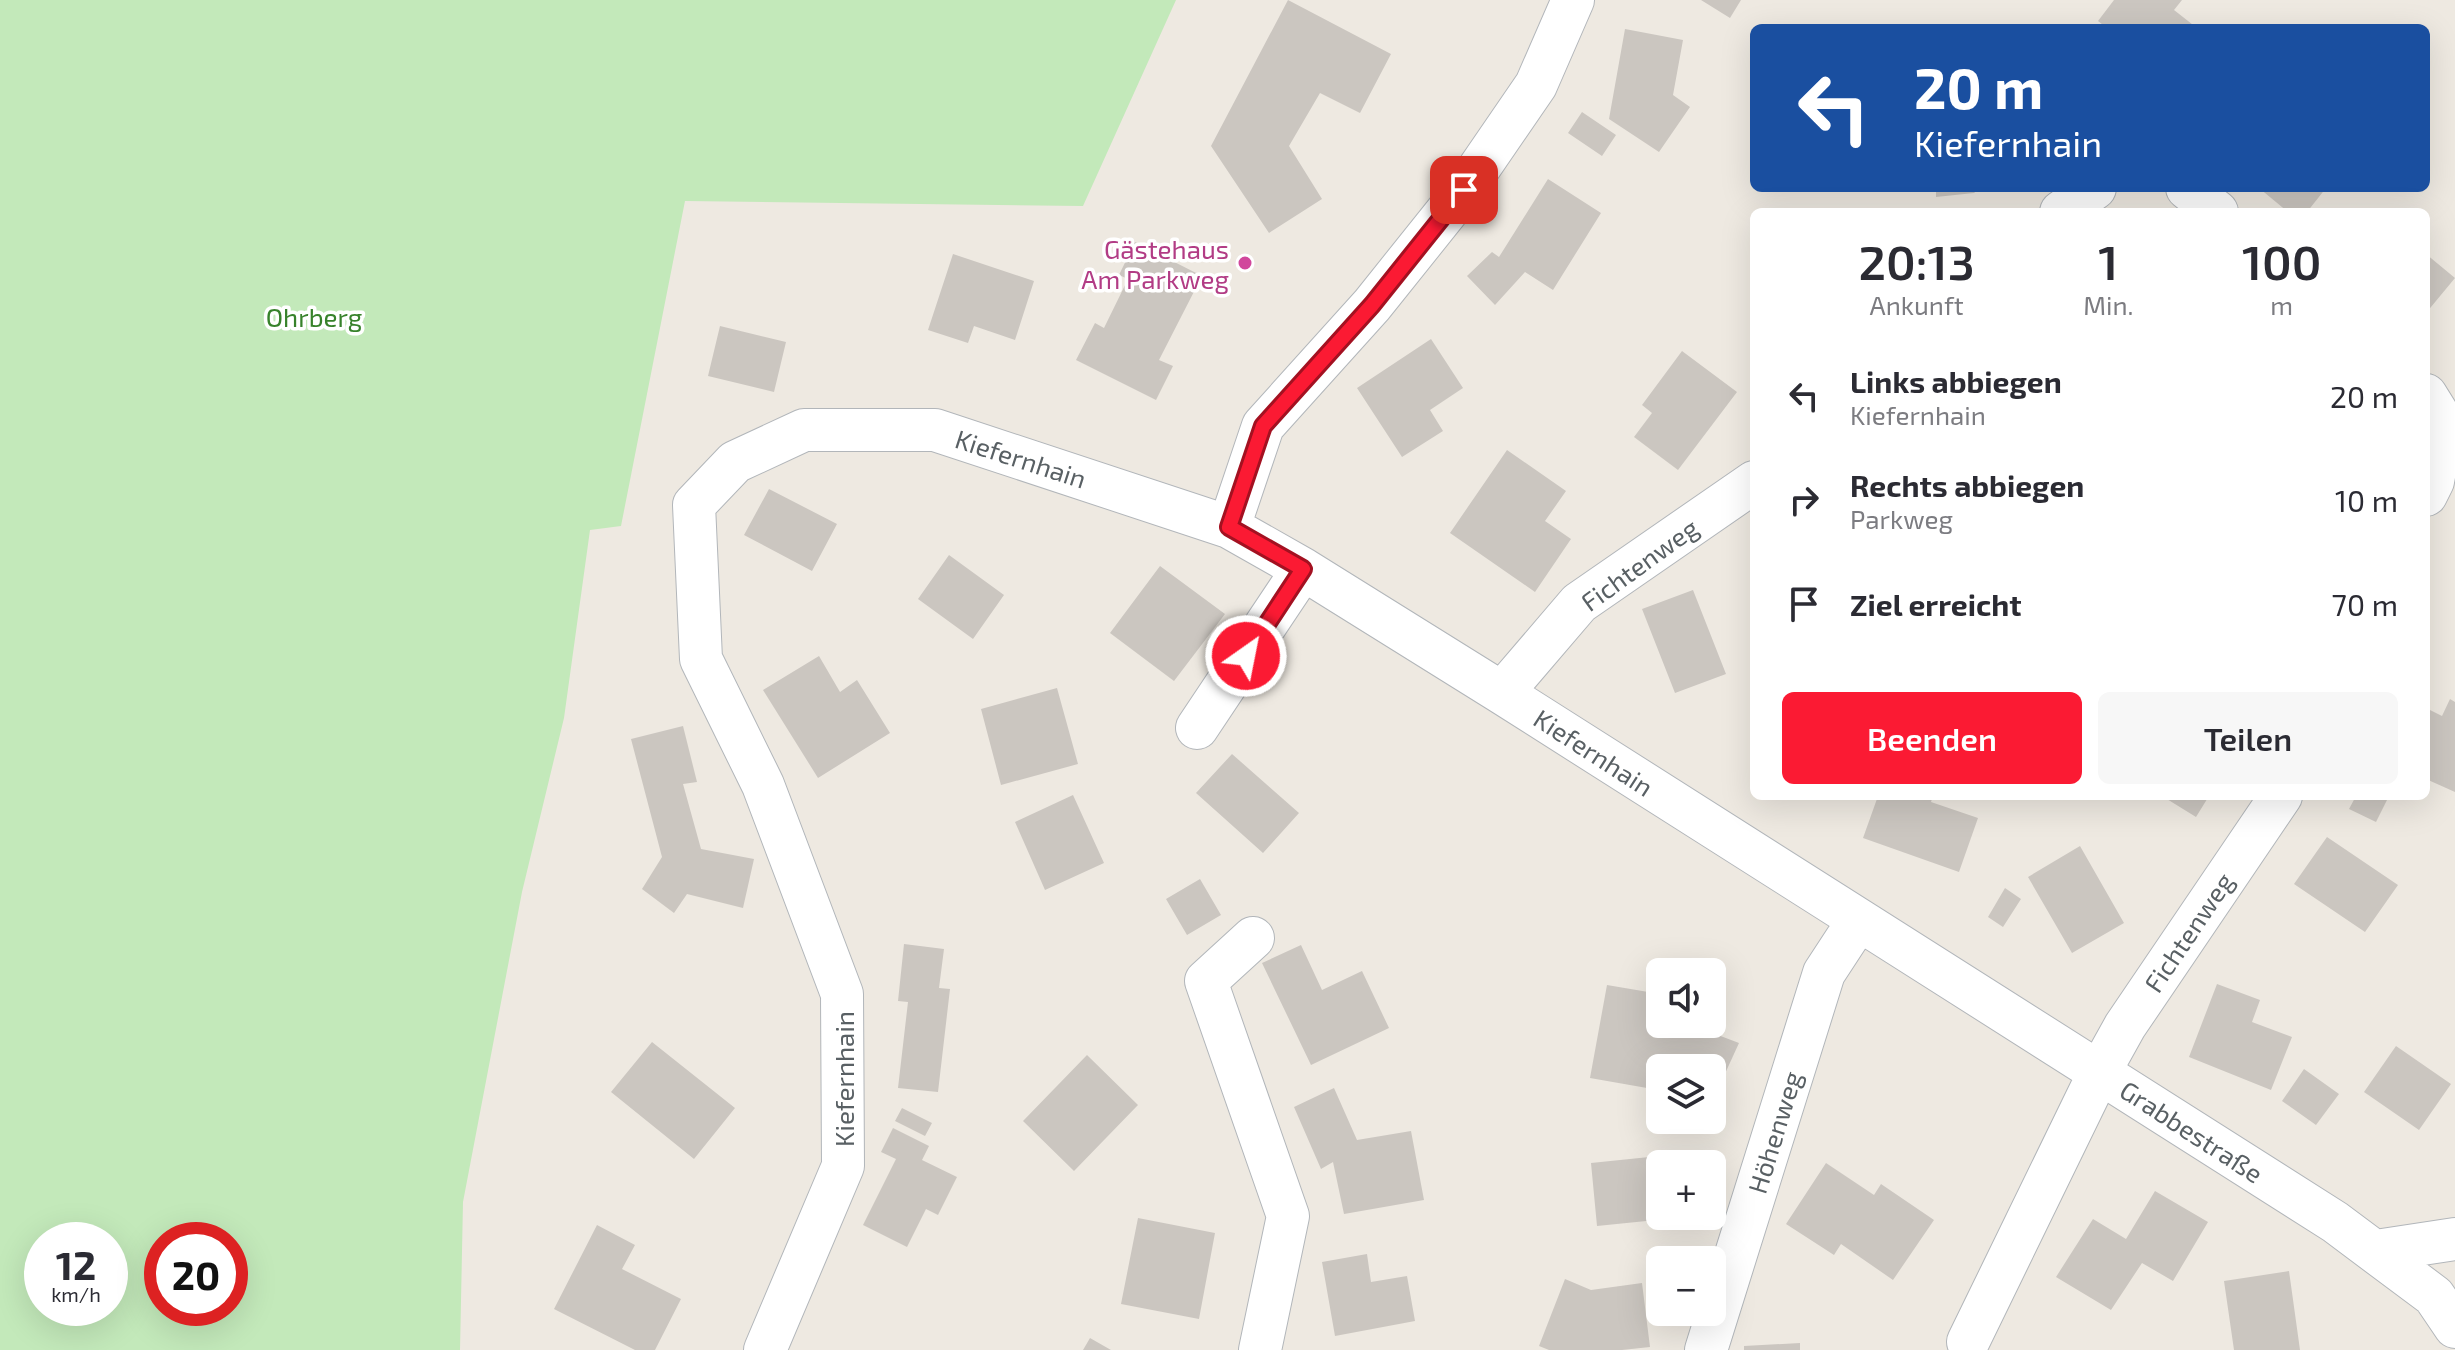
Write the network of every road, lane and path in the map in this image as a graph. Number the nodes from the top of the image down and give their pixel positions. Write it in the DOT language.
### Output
graph roads {
  1 [pos="1573,0"];
  2 [pos="2089,192"];
  3 [pos="2192,192"];
  4 [pos="2067,208"];
  5 [pos="2212,208"];
  6 [pos="2430,401"];
  7 [pos="1750,485"];
  8 [pos="2430,487"];
  9 [pos="1229,527"];
  10 [pos="1303,569"];
  11 [pos="1502,693"];
  12 [pos="1197,728"];
  13 [pos="2278,800"];
  14 [pos="1858,921"];
  15 [pos="1253,938"];
  16 [pos="2100,1071"];
  17 [pos="2455,1239"];
  18 [pos="2376,1251"];
  19 [pos="2455,1327"];
  20 [pos="1968,1342"];
  21 [pos="765,1350"];
  22 [pos="1260,1350"];
  23 [pos="1706,1350"];
  1 -- 9 [label="street"];
  2 -- 4 [label="street"];
  3 -- 5 [label="street"];
  6 -- 8 [label="street"];
  7 -- 11 [label="street, Fichtenweg"];
  9 -- 10 [label="street, Kiefernhain"];
  9 -- 21 [label="street, Kiefernhain"];
  10 -- 11 [label="street, Kiefernhain"];
  10 -- 12 [label="street"];
  11 -- 14 [label="street, Kiefernhain"];
  13 -- 16 [label="street, Fichtenweg"];
  14 -- 16 [label="street, Kiefernhain"];
  14 -- 23 [label="street, Höhenweg"];
  15 -- 22 [label="street"];
  16 -- 18 [label="street, Grabbestraße"];
  16 -- 20 [label="street, Grabbestraße"];
  17 -- 18 [label="street"];
  18 -- 19 [label="street, Grabbestraße"];
}
